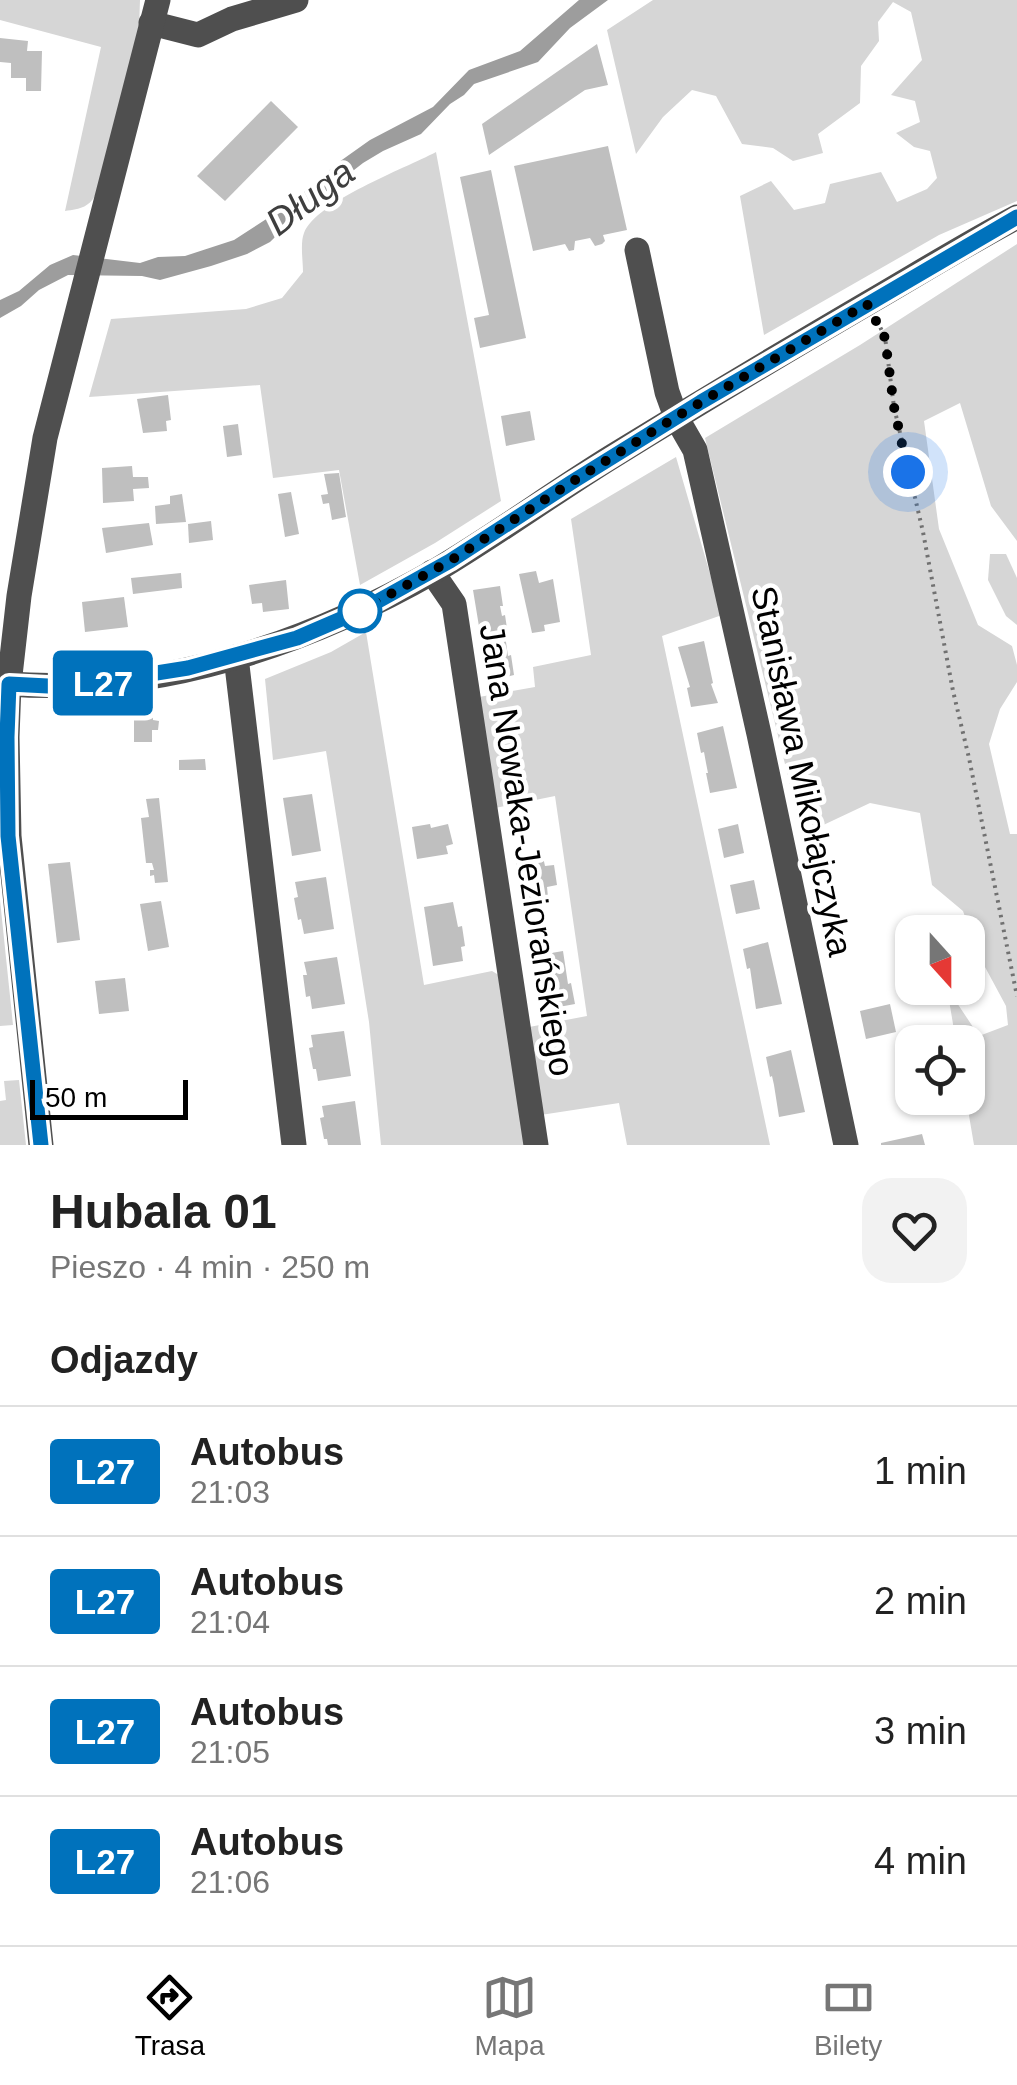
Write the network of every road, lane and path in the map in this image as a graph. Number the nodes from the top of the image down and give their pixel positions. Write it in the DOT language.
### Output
graph roads {
  1 [pos="296,0"];
  2 [pos="155,12"];
  3 [pos="1017,216"];
  4 [pos="637,250"];
  5 [pos="867,304"];
  6 [pos="676,417"];
  7 [pos="432,572"];
  8 [pos="236,657"];
  9 [pos="9,684"];
  10 [pos="1017,996"];
  11 [pos="41,1145"];
  12 [pos="294,1145"];
  13 [pos="536,1145"];
  14 [pos="846,1145"];
  1 -- 2 [label="street"];
  2 -- 9 [label="street"];
  3 -- 5 [label="street"];
  4 -- 6 [label="street, Stanisława Mikołajczyka"];
  5 -- 6 [label="street"];
  5 -- 10 [label="path"];
  6 -- 7 [label="street"];
  6 -- 14 [label="street, Stanisława Mikołajczyka"];
  7 -- 8 [label="street"];
  7 -- 13 [label="street, Jana Nowaka-Jeziorańskiego"];
  8 -- 9 [label="street"];
  8 -- 12 [label="street"];
  9 -- 11 [label="street"];
}
